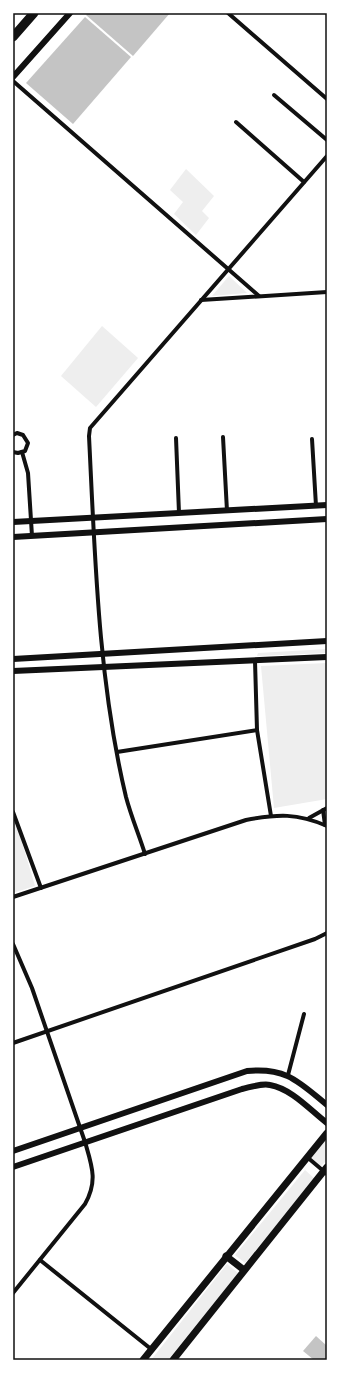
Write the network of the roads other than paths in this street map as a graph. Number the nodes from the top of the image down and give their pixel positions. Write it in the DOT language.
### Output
graph roads {
  1 [pos="34,13"];
  2 [pos="70,13"];
  3 [pos="228,13"];
  4 [pos="13,37"];
  5 [pos="13,77"];
  6 [pos="13,81"];
  7 [pos="274,95"];
  8 [pos="327,99"];
  9 [pos="236,122"];
  10 [pos="327,140"];
  11 [pos="327,156"];
  12 [pos="304,182"];
  13 [pos="229,270"];
  14 [pos="327,292"];
  15 [pos="259,296"];
  16 [pos="201,300"];
  17 [pos="13,435"];
  18 [pos="223,437"];
  19 [pos="176,438"];
  20 [pos="312,439"];
  21 [pos="13,452"];
  22 [pos="22,452"];
  23 [pos="327,505"];
  24 [pos="316,506"];
  25 [pos="248,510"];
  26 [pos="227,511"];
  27 [pos="179,513"];
  28 [pos="93,518"];
  29 [pos="327,519"];
  30 [pos="31,521"];
  31 [pos="13,522"];
  32 [pos="248,524"];
  33 [pos="94,532"];
  34 [pos="32,536"];
  35 [pos="13,537"];
  36 [pos="327,641"];
  37 [pos="103,654"];
  38 [pos="327,656"];
  39 [pos="13,659"];
  40 [pos="254,660"];
  41 [pos="104,668"];
  42 [pos="13,671"];
  43 [pos="257,730"];
  44 [pos="117,752"];
  45 [pos="325,809"];
  46 [pos="13,812"];
  47 [pos="271,816"];
  48 [pos="309,818"];
  49 [pos="326,826"];
  50 [pos="145,854"];
  51 [pos="41,888"];
  52 [pos="13,897"];
  53 [pos="327,933"];
  54 [pos="13,944"];
  55 [pos="304,1014"];
  56 [pos="46,1032"];
  57 [pos="13,1043"];
  58 [pos="288,1076"];
  59 [pos="327,1105"];
  60 [pos="327,1123"];
  61 [pos="80,1128"];
  62 [pos="327,1133"];
  63 [pos="85,1142"];
  64 [pos="13,1151"];
  65 [pos="307,1157"];
  66 [pos="13,1167"];
  67 [pos="326,1171"];
  68 [pos="226,1256"];
  69 [pos="40,1260"];
  70 [pos="244,1270"];
  71 [pos="13,1292"];
  72 [pos="151,1349"];
  73 [pos="142,1360"];
  74 [pos="173,1360"];
  1 -- 4 [label="highway"];
  2 -- 5 [label="street"];
  3 -- 8 [label="street"];
  6 -- 13 [label="street"];
  7 -- 10 [label="street"];
  9 -- 12 [label="street"];
  11 -- 12 [label="street"];
  12 -- 13 [label="street"];
  13 -- 15 [label="street"];
  13 -- 16 [label="street"];
  14 -- 15 [label="street"];
  15 -- 16 [label="street"];
  16 -- 28 [label="street"];
  17 -- 22 [label="street"];
  18 -- 26 [label="street"];
  19 -- 27 [label="street"];
  20 -- 24 [label="street"];
  21 -- 22 [label="street"];
  22 -- 30 [label="street"];
  23 -- 24 [label="street"];
  24 -- 25 [label="street"];
  25 -- 26 [label="street"];
  25 -- 32 [label="street"];
  26 -- 27 [label="street"];
  27 -- 28 [label="street"];
  28 -- 30 [label="street"];
  28 -- 33 [label="street"];
  29 -- 32 [label="street"];
  30 -- 31 [label="street"];
  30 -- 34 [label="street"];
  32 -- 33 [label="street"];
  33 -- 34 [label="street"];
  33 -- 37 [label="street"];
  34 -- 35 [label="street"];
  36 -- 37 [label="street"];
  37 -- 39 [label="street"];
  37 -- 41 [label="street"];
  38 -- 40 [label="street"];
  40 -- 41 [label="street"];
  40 -- 43 [label="street"];
  41 -- 42 [label="street"];
  41 -- 44 [label="street"];
  43 -- 44 [label="street"];
  43 -- 47 [label="street"];
  44 -- 50 [label="street"];
  45 -- 48 [label="street"];
  45 -- 49 [label="street"];
  46 -- 51 [label="street"];
  47 -- 48 [label="street"];
  47 -- 50 [label="street"];
  48 -- 49 [label="street"];
  50 -- 51 [label="street"];
  51 -- 52 [label="street"];
  53 -- 56 [label="street"];
  54 -- 56 [label="street"];
  55 -- 58 [label="street"];
  56 -- 57 [label="street"];
  56 -- 61 [label="street"];
  58 -- 59 [label="street"];
  58 -- 61 [label="street"];
  60 -- 63 [label="street"];
  61 -- 63 [label="street"];
  61 -- 64 [label="street"];
  62 -- 65 [label="main road"];
  63 -- 66 [label="street"];
  63 -- 69 [label="street"];
  65 -- 67 [label="street"];
  65 -- 68 [label="main road"];
  67 -- 70 [label="main road"];
  68 -- 70 [label="main road"];
  68 -- 72 [label="main road"];
  69 -- 71 [label="street"];
  69 -- 72 [label="street"];
  70 -- 74 [label="main road"];
  72 -- 73 [label="main road"];
}
